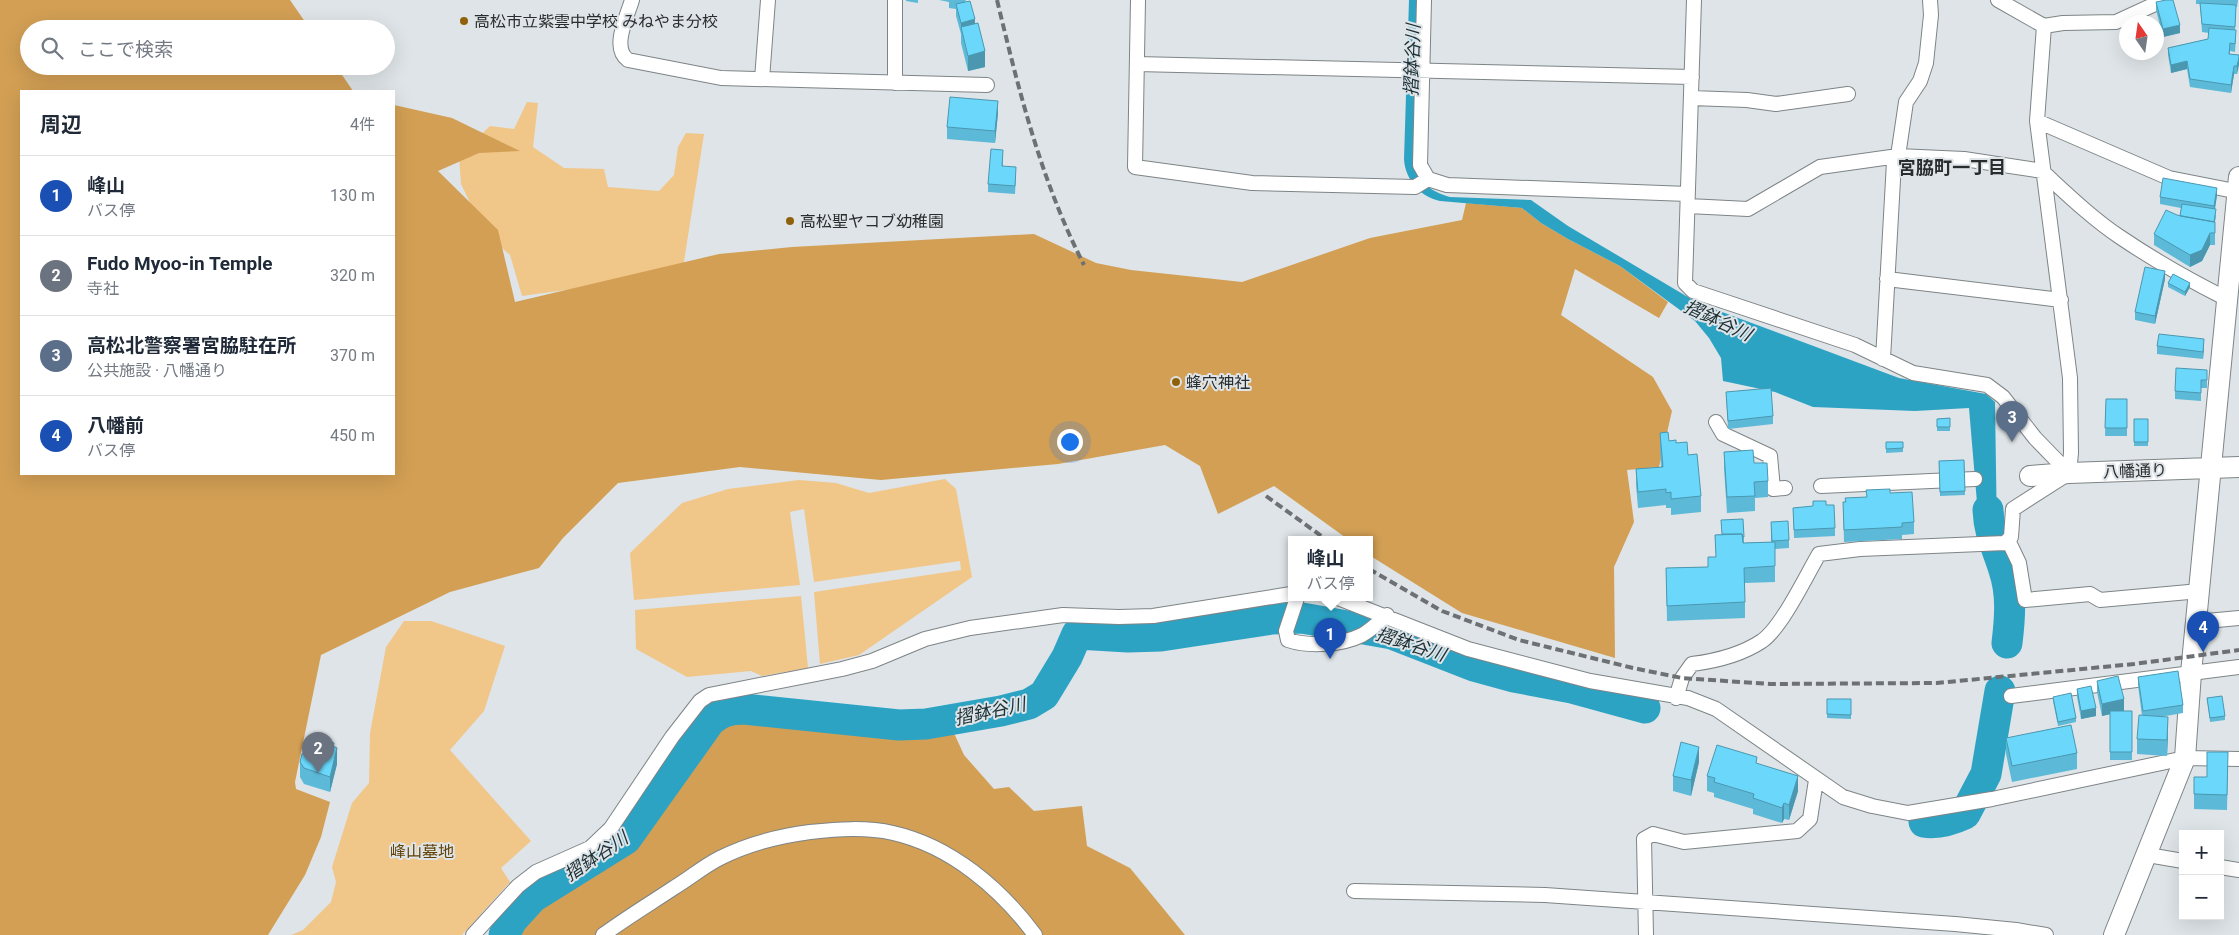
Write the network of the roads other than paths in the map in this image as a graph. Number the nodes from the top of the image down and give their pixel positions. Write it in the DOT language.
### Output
graph roads {
  1 [pos="632,0"];
  2 [pos="768,0"];
  3 [pos="895,0"];
  4 [pos="1138,0"];
  5 [pos="1424,0"];
  6 [pos="1694,0"];
  7 [pos="1930,0"];
  8 [pos="2164,0"];
  9 [pos="2002,1"];
  10 [pos="2044,26"];
  11 [pos="1137,64"];
  12 [pos="1415,70"];
  13 [pos="1692,77"];
  14 [pos="762,79"];
  15 [pos="895,83"];
  16 [pos="987,85"];
  17 [pos="1848,94"];
  18 [pos="1691,98"];
  19 [pos="2037,120"];
  20 [pos="1898,156"];
  21 [pos="2044,172"];
  22 [pos="1423,182"];
  23 [pos="2238,186"];
  24 [pos="2070,197"];
  25 [pos="1688,200"];
  26 [pos="2049,210"];
  27 [pos="1887,279"];
  28 [pos="2231,297"];
  29 [pos="2061,300"];
  30 [pos="1883,358"];
  31 [pos="1716,422"];
  32 [pos="2239,467"];
  33 [pos="2211,468"];
  34 [pos="2068,473"];
  35 [pos="2030,476"];
  36 [pos="1975,480"];
  37 [pos="1821,486"];
  38 [pos="1786,488"];
  39 [pos="2002,542"];
  40 [pos="2200,591"];
  41 [pos="1288,594"];
  42 [pos="1296,601"];
  43 [pos="1346,601"];
  44 [pos="1387,616"];
  45 [pos="2239,618"];
  46 [pos="2196,622"];
  47 [pos="2239,667"];
  48 [pos="2191,673"];
  49 [pos="2011,696"];
  50 [pos="1676,698"];
  51 [pos="2185,758"];
  52 [pos="2239,759"];
  53 [pos="1816,780"];
  54 [pos="2148,855"];
  55 [pos="2179,859"];
  56 [pos="2224,868"];
  57 [pos="2239,870"];
  58 [pos="1354,891"];
  59 [pos="1644,902"];
  60 [pos="473,935"];
  61 [pos="602,935"];
  62 [pos="1035,935"];
  63 [pos="1646,935"];
  64 [pos="2046,935"];
  65 [pos="2114,935"];
  1 -- 14 [label="street"];
  2 -- 14 [label="street"];
  3 -- 15 [label="street"];
  4 -- 11 [label="street"];
  5 -- 12 [label="street"];
  6 -- 13 [label="street"];
  7 -- 20 [label="street"];
  8 -- 10 [label="street"];
  9 -- 10 [label="street"];
  10 -- 19 [label="street"];
  11 -- 12 [label="street"];
  11 -- 22 [label="street"];
  12 -- 13 [label="street"];
  12 -- 22 [label="street"];
  13 -- 18 [label="street"];
  14 -- 15 [label="street"];
  15 -- 16 [label="street"];
  17 -- 18 [label="street"];
  18 -- 25 [label="street"];
  19 -- 21 [label="street"];
  19 -- 23 [label="street"];
  20 -- 21 [label="street"];
  20 -- 25 [label="street"];
  20 -- 27 [label="street"];
  21 -- 24 [label="street"];
  21 -- 26 [label="street"];
  22 -- 25 [label="street"];
  23 -- 28 [label="street"];
  24 -- 26 [label="street"];
  24 -- 28 [label="street"];
  25 -- 30 [label="street"];
  26 -- 29 [label="street"];
  27 -- 29 [label="street"];
  27 -- 30 [label="street"];
  28 -- 33 [label="street"];
  29 -- 34 [label="street"];
  30 -- 34 [label="street"];
  31 -- 38 [label="street"];
  32 -- 33 [label="street, 八幡通り"];
  33 -- 34 [label="street, 八幡通り"];
  33 -- 40 [label="street"];
  34 -- 35 [label="street, 八幡通り"];
  34 -- 39 [label="street"];
  36 -- 37 [label="street"];
  39 -- 40 [label="street"];
  39 -- 50 [label="street"];
  40 -- 46 [label="street"];
  41 -- 60 [label="street"];
  42 -- 44 [label="street"];
  43 -- 44 [label="street"];
  44 -- 50 [label="street"];
  45 -- 46 [label="street"];
  46 -- 48 [label="street"];
  47 -- 48 [label="street"];
  48 -- 49 [label="street"];
  48 -- 51 [label="street"];
  50 -- 53 [label="street"];
  51 -- 52 [label="street"];
  51 -- 53 [label="street"];
  51 -- 54 [label="street"];
  53 -- 59 [label="street"];
  54 -- 55 [label="street"];
  54 -- 65 [label="street"];
  56 -- 57 [label="street"];
  58 -- 59 [label="street"];
  59 -- 63 [label="street"];
  59 -- 64 [label="street"];
  61 -- 62 [label="street"];
}
